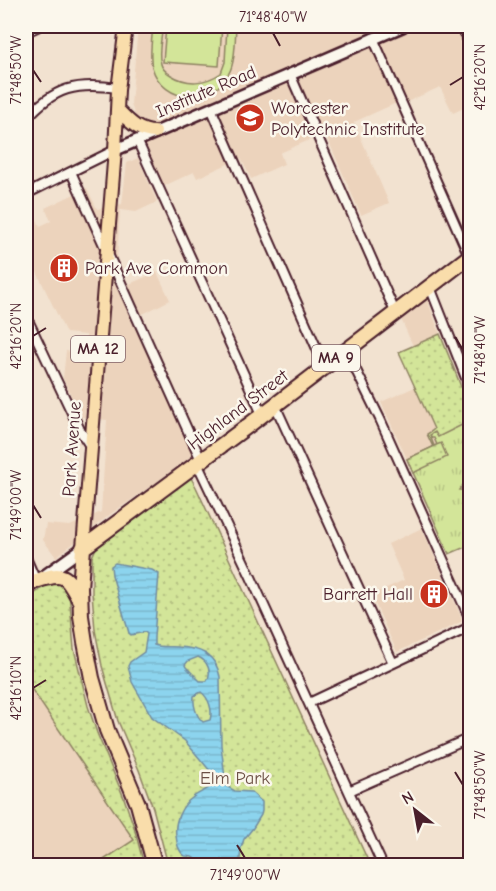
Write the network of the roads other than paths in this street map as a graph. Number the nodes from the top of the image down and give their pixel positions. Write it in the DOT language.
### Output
graph roads {
  1 [pos="39,26"];
  2 [pos="126,26"];
  3 [pos="403,26"];
  4 [pos="461,26"];
  5 [pos="26,32"];
  6 [pos="373,38"];
  7 [pos="471,46"];
  8 [pos="290,74"];
  9 [pos="118,88"];
  10 [pos="211,108"];
  11 [pos="118,110"];
  12 [pos="26,118"];
  13 [pos="155,132"];
  14 [pos="136,140"];
  15 [pos="115,150"];
  16 [pos="71,172"];
  17 [pos="26,194"];
  18 [pos="107,250"];
  19 [pos="471,255"];
  20 [pos="430,287"];
  21 [pos="396,314"];
  22 [pos="26,316"];
  23 [pos="346,350"];
  24 [pos="325,367"];
  25 [pos="471,388"];
  26 [pos="275,405"];
  27 [pos="262,414"];
  28 [pos="90,447"];
  29 [pos="199,461"];
  30 [pos="83,548"];
  31 [pos="26,558"];
  32 [pos="31,585"];
  33 [pos="81,601"];
  34 [pos="471,619"];
  35 [pos="471,627"];
  36 [pos="393,663"];
  37 [pos="309,703"];
  38 [pos="471,738"];
  39 [pos="349,791"];
  40 [pos="471,862"];
  41 [pos="155,866"];
  42 [pos="383,866"];
  43 [pos="462,866"];
  1 -- 5 [label="street"];
  2 -- 9 [label="main road, Park Avenue / MA 12"];
  3 -- 6 [label="street, Institute Road"];
  4 -- 7 [label="street"];
  6 -- 8 [label="street, Institute Road"];
  6 -- 19 [label="street"];
  8 -- 10 [label="street, Institute Road"];
  8 -- 21 [label="street"];
  9 -- 11 [label="main road, Park Avenue / MA 12"];
  9 -- 12 [label="street"];
  10 -- 13 [label="street, Institute Road"];
  10 -- 24 [label="street"];
  11 -- 13 [label="main road"];
  11 -- 15 [label="main road, Park Avenue / MA 12"];
  13 -- 14 [label="street, Institute Road"];
  14 -- 15 [label="street, Institute Road"];
  14 -- 27 [label="street"];
  15 -- 16 [label="street, Institute Road"];
  15 -- 18 [label="main road, Park Avenue / MA 12"];
  16 -- 17 [label="street, Institute Road"];
  16 -- 18 [label="street"];
  18 -- 28 [label="main road, Park Avenue / MA 12"];
  18 -- 29 [label="street"];
  19 -- 20 [label="highway, Highland Street / MA 9"];
  20 -- 21 [label="highway, Highland Street / MA 9"];
  20 -- 25 [label="street"];
  21 -- 23 [label="highway, Highland Street / MA 9"];
  22 -- 28 [label="street"];
  23 -- 24 [label="highway, Highland Street / MA 9"];
  23 -- 34 [label="street"];
  24 -- 26 [label="highway, Highland Street / MA 9"];
  26 -- 27 [label="highway, Highland Street / MA 9"];
  26 -- 36 [label="street"];
  27 -- 29 [label="highway, Highland Street / MA 9"];
  28 -- 30 [label="main road, Park Avenue / MA 12"];
  29 -- 30 [label="highway, Highland Street / MA 9"];
  29 -- 37 [label="street"];
  30 -- 32 [label="street, Highland Street"];
  30 -- 33 [label="highway, Park Avenue"];
  31 -- 32 [label="street"];
  32 -- 33 [label="highway"];
  33 -- 41 [label="highway, Park Avenue"];
  35 -- 36 [label="street"];
  36 -- 37 [label="street"];
  37 -- 39 [label="street"];
  38 -- 39 [label="street"];
  39 -- 42 [label="street"];
  40 -- 43 [label="street"];
}
